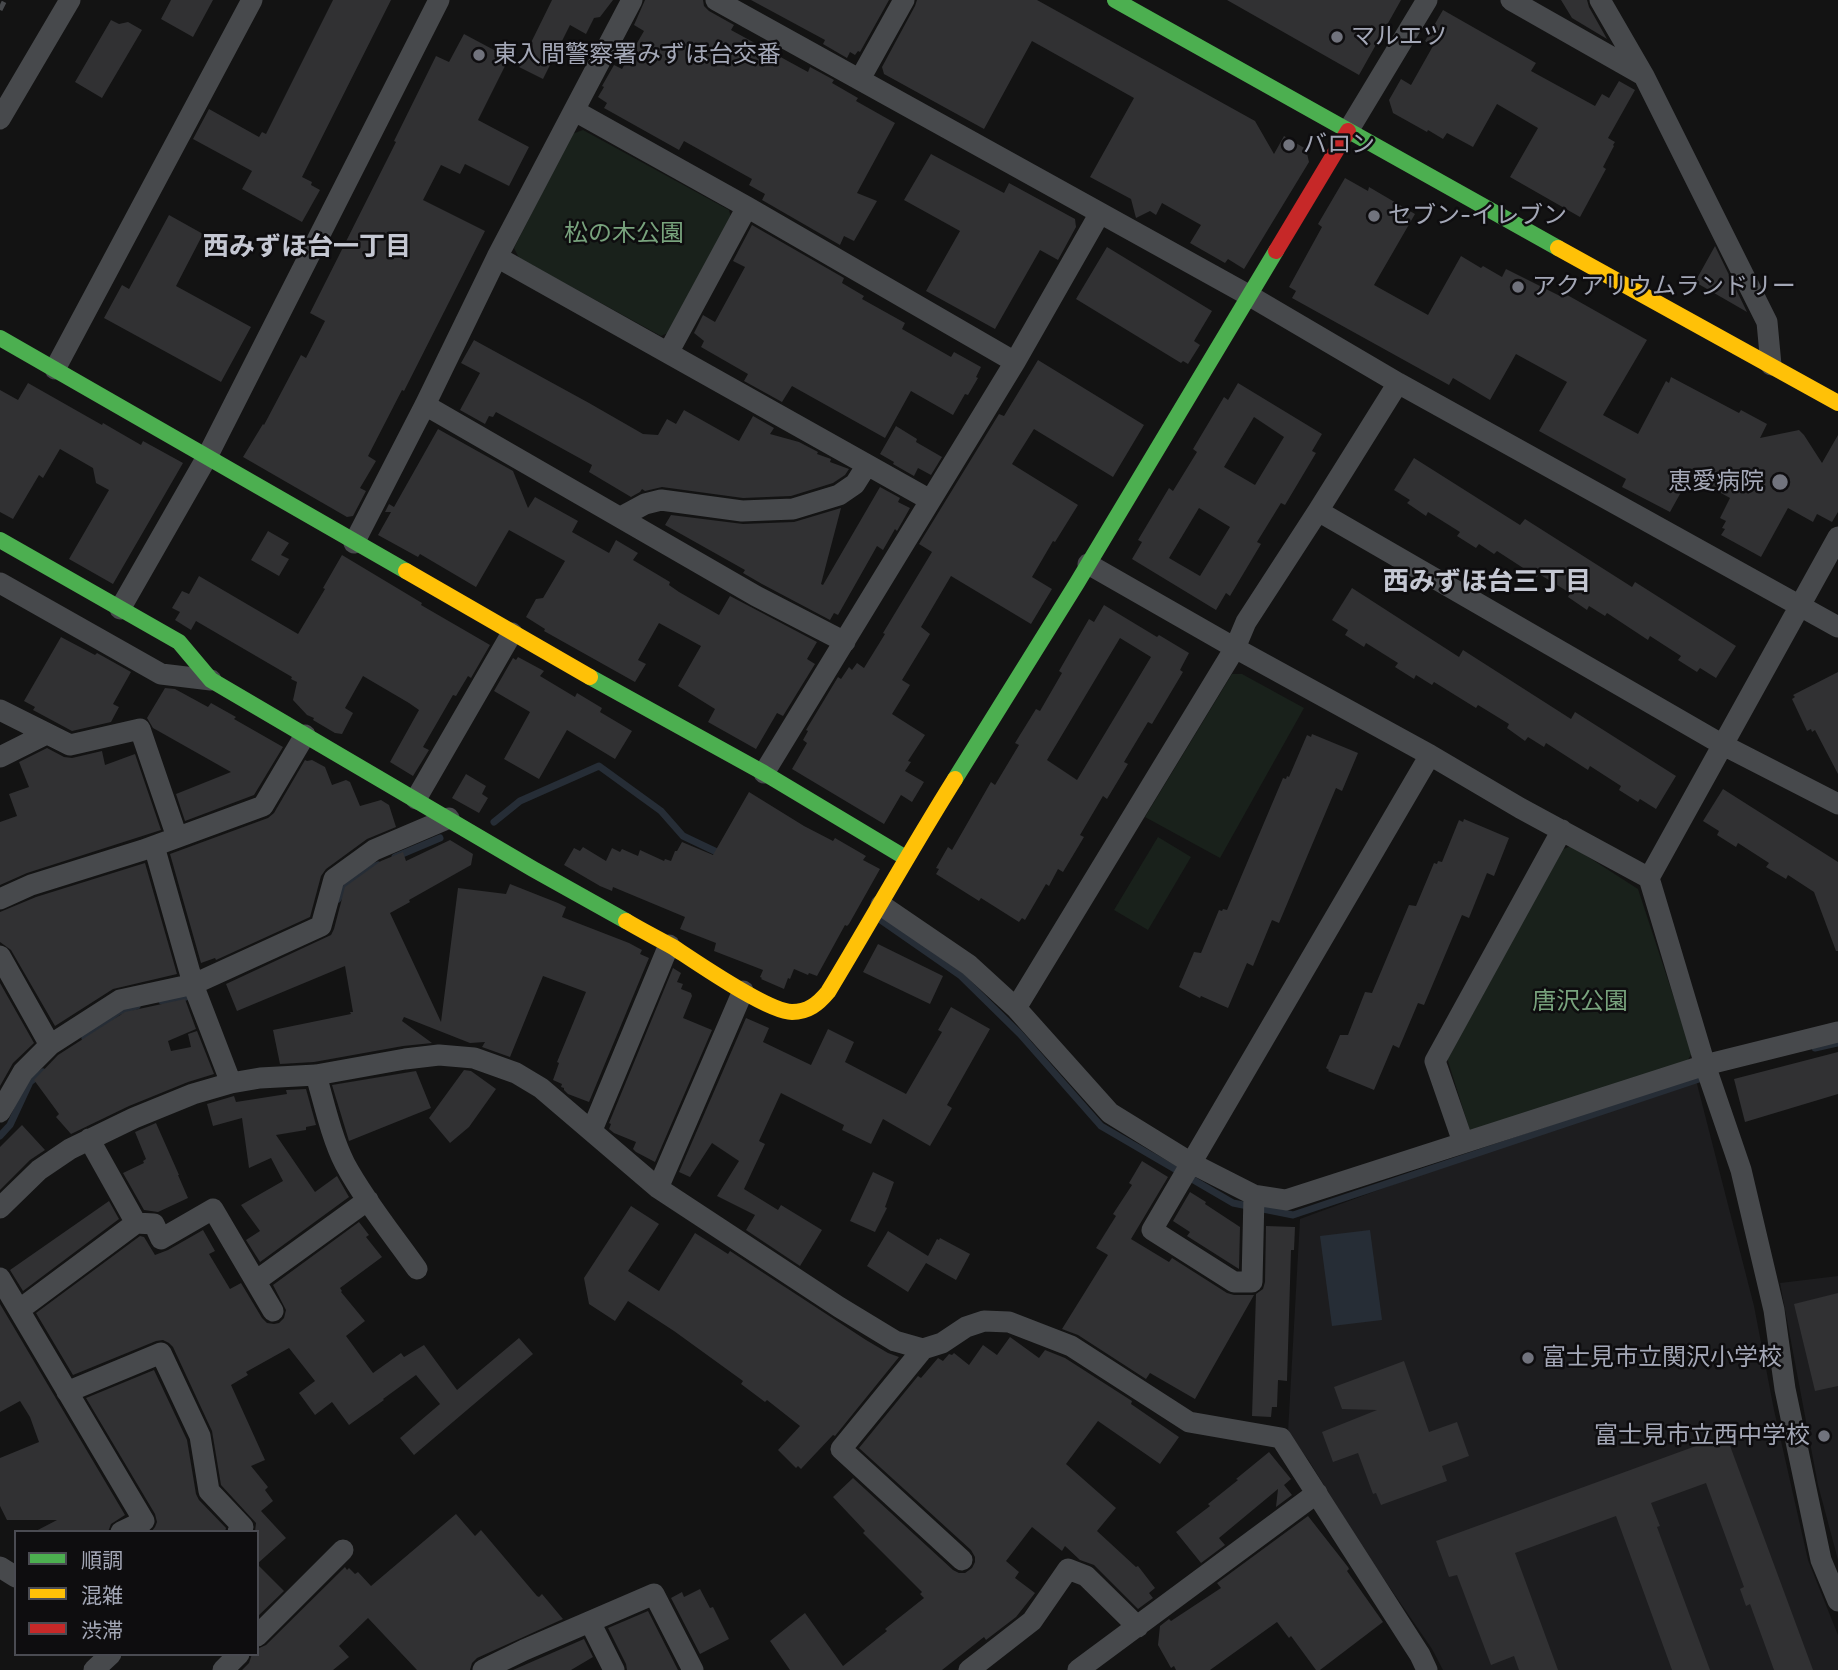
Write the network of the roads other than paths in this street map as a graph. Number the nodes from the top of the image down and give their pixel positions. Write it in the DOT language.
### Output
graph roads {
  1 [pos="71,0"];
  2 [pos="251,0"];
  3 [pos="439,0"];
  4 [pos="632,0"];
  5 [pos="716,0"];
  6 [pos="904,0"];
  7 [pos="1115,0"];
  8 [pos="1427,0"];
  9 [pos="1511,0"];
  10 [pos="1600,0"];
  11 [pos="1644,76"];
  12 [pos="860,79"];
  13 [pos="575,111"];
  14 [pos="0,119"];
  15 [pos="1348,131"];
  16 [pos="747,207"];
  17 [pos="1100,214"];
  18 [pos="497,257"];
  19 [pos="1250,296"];
  20 [pos="0,338"];
  21 [pos="668,353"];
  22 [pos="1015,362"];
  23 [pos="1771,365"];
  24 [pos="55,369"];
  25 [pos="1398,383"];
  26 [pos="1838,402"];
  27 [pos="425,405"];
  28 [pos="207,457"];
  29 [pos="867,465"];
  30 [pos="930,500"];
  31 [pos="1318,511"];
  32 [pos="621,517"];
  33 [pos="1838,537"];
  34 [pos="0,540"];
  35 [pos="355,543"];
  36 [pos="1088,564"];
  37 [pos="0,583"];
  38 [pos="1801,605"];
  39 [pos="120,609"];
  40 [pos="1838,627"];
  41 [pos="512,633"];
  42 [pos="845,642"];
  43 [pos="1235,648"];
  44 [pos="211,680"];
  45 [pos="0,710"];
  46 [pos="46,734"];
  47 [pos="305,736"];
  48 [pos="1723,745"];
  49 [pos="1430,755"];
  50 [pos="0,757"];
  51 [pos="764,773"];
  52 [pos="416,799"];
  53 [pos="1838,804"];
  54 [pos="449,818"];
  55 [pos="1562,830"];
  56 [pos="177,837"];
  57 [pos="154,846"];
  58 [pos="906,858"];
  59 [pos="1649,878"];
  60 [pos="0,899"];
  61 [pos="877,913"];
  62 [pos="669,945"];
  63 [pos="0,956"];
  64 [pos="196,990"];
  65 [pos="743,991"];
  66 [pos="1016,1008"];
  67 [pos="1838,1032"];
  68 [pos="50,1045"];
  69 [pos="1705,1065"];
  70 [pos="316,1075"];
  71 [pos="231,1083"];
  72 [pos="1,1106"];
  73 [pos="592,1130"];
  74 [pos="89,1139"];
  75 [pos="1463,1142"];
  76 [pos="1187,1170"];
  77 [pos="658,1188"];
  78 [pos="1254,1196"];
  79 [pos="368,1200"];
  80 [pos="0,1208"];
  81 [pos="136,1223"];
  82 [pos="417,1269"];
  83 [pos="0,1278"];
  84 [pos="256,1281"];
  85 [pos="19,1310"];
  86 [pos="274,1311"];
  87 [pos="922,1349"];
  88 [pos="67,1392"];
  89 [pos="1317,1493"];
  90 [pos="125,1530"];
  91 [pos="240,1530"];
  92 [pos="343,1550"];
  93 [pos="962,1560"];
  94 [pos="1838,1601"];
  95 [pos="590,1622"];
  96 [pos="1138,1627"];
  97 [pos="259,1634"];
  98 [pos="237,1656"];
  99 [pos="494,1668"];
  100 [pos="223,1670"];
  101 [pos="614,1670"];
  102 [pos="693,1670"];
  103 [pos="969,1670"];
  104 [pos="1078,1670"];
  105 [pos="1427,1670"];
  1 -- 14 [label="street"];
  2 -- 24 [label="street"];
  3 -- 28 [label="street"];
  4 -- 13 [label="street"];
  5 -- 12 [label="street"];
  6 -- 12 [label="street"];
  7 -- 15 [label="street"];
  8 -- 15 [label="street"];
  9 -- 11 [label="street"];
  10 -- 11 [label="street"];
  11 -- 23 [label="street"];
  12 -- 17 [label="street"];
  13 -- 16 [label="street"];
  13 -- 18 [label="street"];
  15 -- 19 [label="street"];
  15 -- 23 [label="street"];
  16 -- 21 [label="street"];
  16 -- 22 [label="street"];
  17 -- 19 [label="street"];
  17 -- 22 [label="street"];
  18 -- 21 [label="street"];
  18 -- 27 [label="street"];
  19 -- 25 [label="street"];
  19 -- 36 [label="street"];
  20 -- 24 [label="street"];
  21 -- 29 [label="street"];
  22 -- 30 [label="street"];
  23 -- 26 [label="street"];
  24 -- 28 [label="street"];
  25 -- 31 [label="street"];
  25 -- 38 [label="street"];
  27 -- 32 [label="street"];
  27 -- 35 [label="street"];
  28 -- 35 [label="street"];
  28 -- 39 [label="street"];
  29 -- 30 [label="street"];
  29 -- 32 [label="street"];
  30 -- 42 [label="street"];
  31 -- 43 [label="street"];
  31 -- 48 [label="street"];
  32 -- 42 [label="street"];
  33 -- 38 [label="street"];
  34 -- 39 [label="street"];
  35 -- 41 [label="street"];
  36 -- 43 [label="street"];
  36 -- 58 [label="street"];
  37 -- 44 [label="street"];
  38 -- 40 [label="street"];
  38 -- 48 [label="street"];
  39 -- 44 [label="street"];
  41 -- 51 [label="street"];
  41 -- 52 [label="street"];
  42 -- 51 [label="street"];
  43 -- 49 [label="street"];
  43 -- 66 [label="street"];
  44 -- 47 [label="street"];
  45 -- 46 [label="street"];
  46 -- 50 [label="street"];
  46 -- 56 [label="street"];
  47 -- 52 [label="street"];
  47 -- 56 [label="street"];
  48 -- 53 [label="street"];
  48 -- 59 [label="street"];
  49 -- 55 [label="street"];
  49 -- 76 [label="street"];
  51 -- 58 [label="street"];
  52 -- 54 [label="street"];
  54 -- 62 [label="street"];
  54 -- 64 [label="street"];
  55 -- 59 [label="street"];
  55 -- 75 [label="street"];
  56 -- 57 [label="street"];
  57 -- 60 [label="street"];
  57 -- 64 [label="street"];
  58 -- 61 [label="street"];
  59 -- 69 [label="street"];
  61 -- 65 [label="street"];
  61 -- 66 [label="street"];
  62 -- 65 [label="street"];
  62 -- 73 [label="street"];
  63 -- 68 [label="street"];
  64 -- 68 [label="street"];
  64 -- 71 [label="street"];
  65 -- 77 [label="street"];
  66 -- 76 [label="street"];
  67 -- 69 [label="street"];
  68 -- 72 [label="street"];
  69 -- 75 [label="street"];
  69 -- 94 [label="street"];
  70 -- 71 [label="street"];
  70 -- 73 [label="street"];
  70 -- 79 [label="street"];
  71 -- 74 [label="street"];
  73 -- 77 [label="street"];
  74 -- 80 [label="street"];
  74 -- 81 [label="street"];
  75 -- 78 [label="street"];
  76 -- 78 [label="street"];
  76 -- 78 [label="street"];
  77 -- 87 [label="street"];
  79 -- 82 [label="street"];
  79 -- 84 [label="street"];
  81 -- 84 [label="street"];
  81 -- 85 [label="street"];
  83 -- 85 [label="street"];
  84 -- 86 [label="street"];
  85 -- 88 [label="street"];
  87 -- 89 [label="street"];
  87 -- 93 [label="street"];
  88 -- 90 [label="street"];
  88 -- 91 [label="street"];
  89 -- 96 [label="street"];
  89 -- 105 [label="street"];
  92 -- 97 [label="street"];
  95 -- 99 [label="street"];
  95 -- 101 [label="street"];
  95 -- 102 [label="street"];
  96 -- 103 [label="street"];
  96 -- 104 [label="street"];
  98 -- 100 [label="street"];
}
